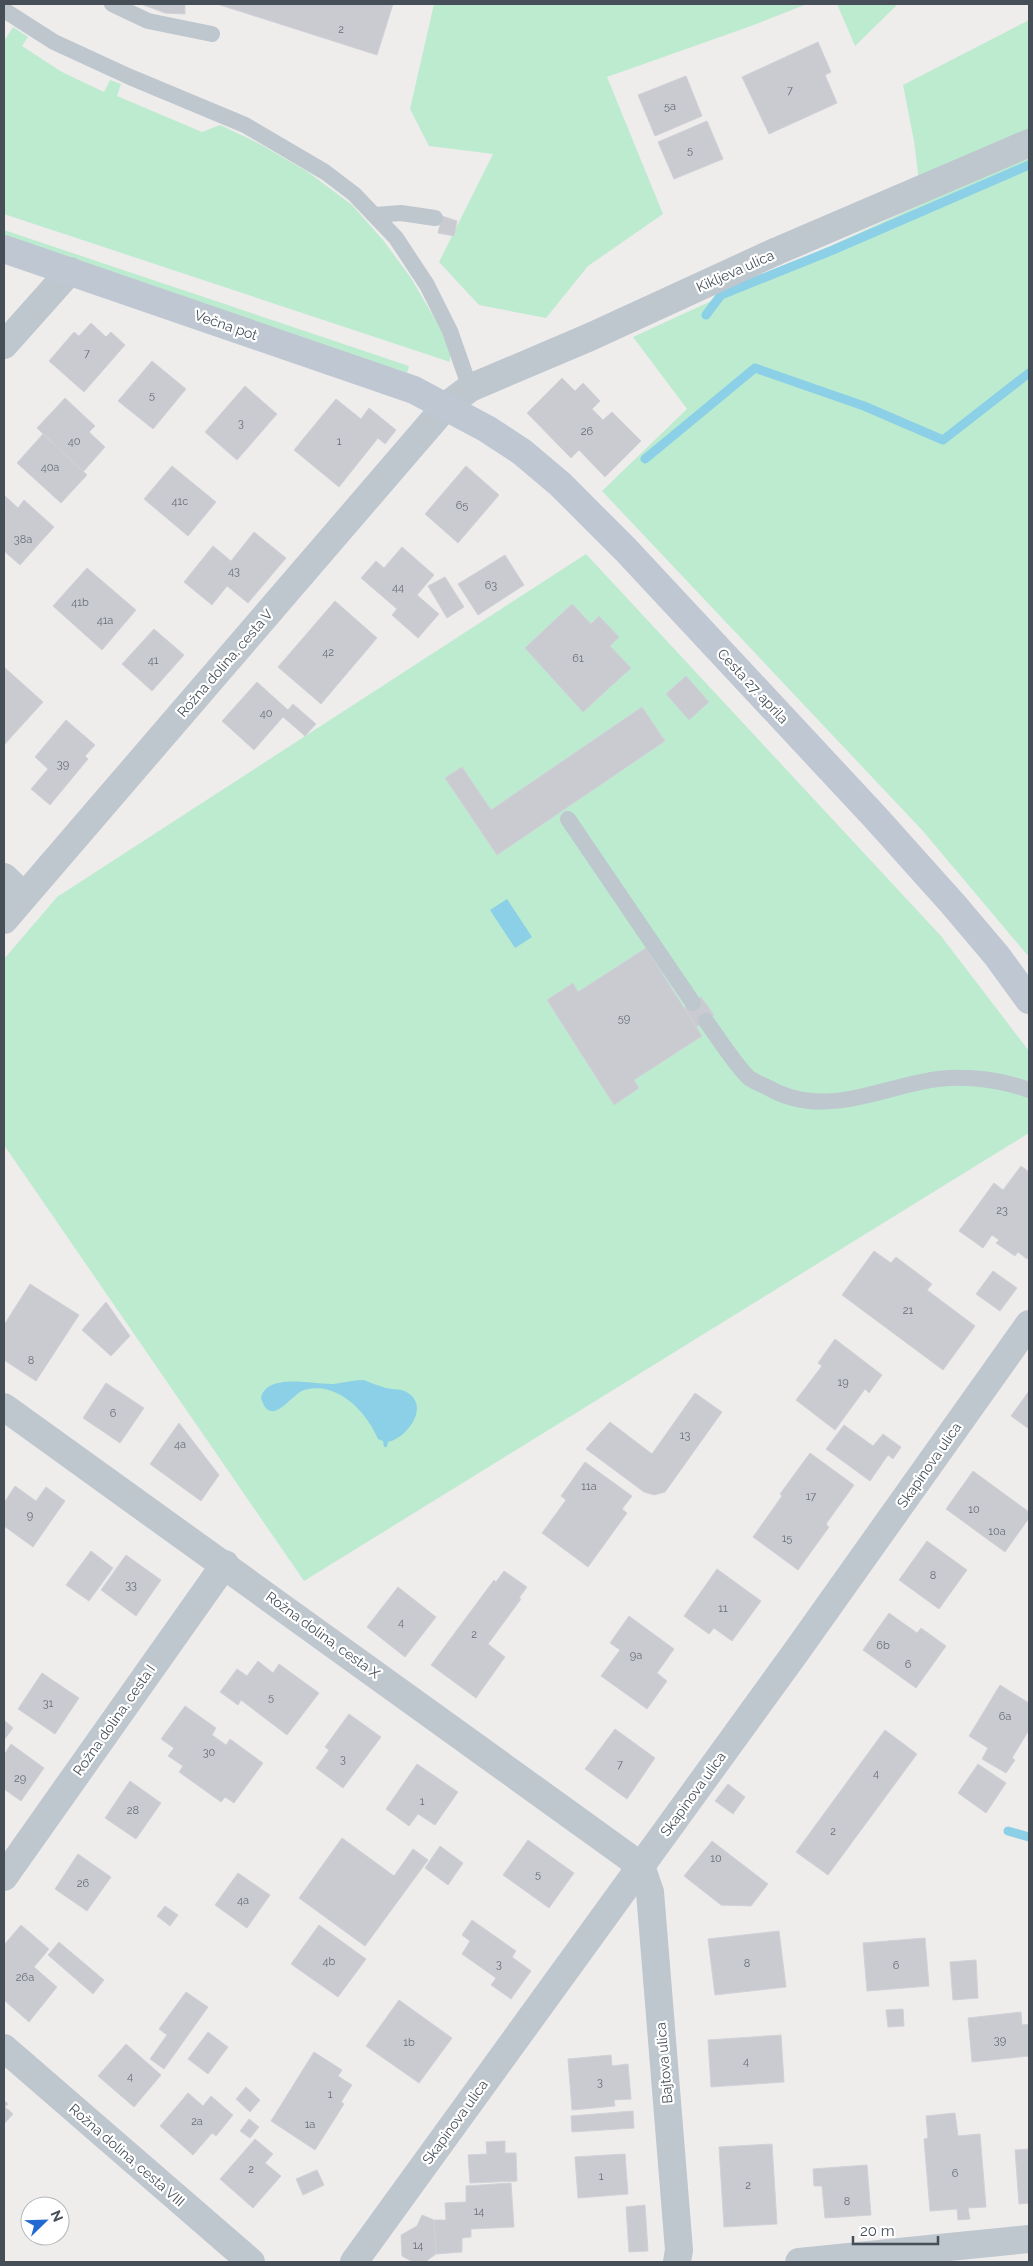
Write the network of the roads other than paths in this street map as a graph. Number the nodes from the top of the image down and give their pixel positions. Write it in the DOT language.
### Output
graph roads {
  1 [pos="112,4"];
  2 [pos="4,10"];
  3 [pos="212,34"];
  4 [pos="1029,143"];
  5 [pos="375,215"];
  6 [pos="435,218"];
  7 [pos="4,249"];
  8 [pos="70,271"];
  9 [pos="4,345"];
  10 [pos="470,388"];
  11 [pos="446,406"];
  12 [pos="568,819"];
  13 [pos="4,877"];
  14 [pos="24,896"];
  15 [pos="4,920"];
  16 [pos="1029,1000"];
  17 [pos="693,1002"];
  18 [pos="706,1021"];
  19 [pos="1029,1090"];
  20 [pos="1029,1324"];
  21 [pos="4,1407"];
  22 [pos="225,1564"];
  23 [pos="641,1866"];
  24 [pos="4,1877"];
  25 [pos="4,2048"];
  26 [pos="1029,2239"];
  27 [pos="929,2256"];
  28 [pos="251,2262"];
  29 [pos="354,2262"];
  30 [pos="677,2262"];
  31 [pos="799,2262"];
  1 -- 3 [label="lane"];
  2 -- 5 [label="lane"];
  4 -- 10 [label="street, Kikljeva ulica"];
  5 -- 6 [label="lane"];
  5 -- 10 [label="lane"];
  7 -- 8 [label="main road, Večna pot"];
  8 -- 9 [label="street"];
  8 -- 11 [label="main road, Večna pot"];
  10 -- 11 [label="street, Kikljeva ulica"];
  11 -- 14 [label="street, Rožna dolina, cesta V"];
  11 -- 16 [label="main road, Cesta 27. aprila"];
  12 -- 17 [label="lane"];
  13 -- 14 [label="street"];
  14 -- 15 [label="street, Rožna dolina, cesta V"];
  18 -- 19 [label="lane"];
  20 -- 23 [label="street, Skapinova ulica"];
  21 -- 22 [label="street, Rožna dolina, cesta X"];
  22 -- 23 [label="street, Rožna dolina, cesta X"];
  22 -- 24 [label="street, Rožna dolina, cesta I"];
  23 -- 29 [label="street, Skapinova ulica"];
  23 -- 30 [label="street, Bajtova ulica"];
  25 -- 28 [label="street, Rožna dolina, cesta VIII"];
  26 -- 27 [label="street"];
  27 -- 31 [label="street"];
}
